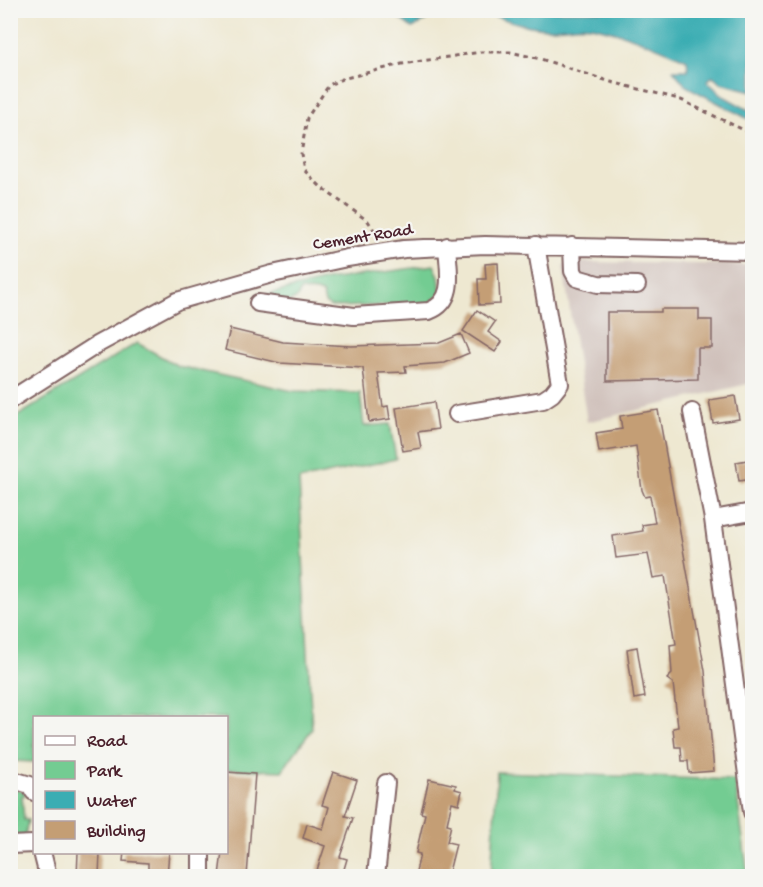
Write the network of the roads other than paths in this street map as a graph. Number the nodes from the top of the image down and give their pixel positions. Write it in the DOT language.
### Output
graph roads {
  1 [pos="536,245"];
  2 [pos="447,246"];
  3 [pos="572,246"];
  4 [pos="753,251"];
  5 [pos="637,285"];
  6 [pos="258,303"];
  7 [pos="10,400"];
  8 [pos="692,412"];
  9 [pos="457,414"];
  10 [pos="753,512"];
  11 [pos="713,519"];
  12 [pos="746,706"];
  13 [pos="10,779"];
  14 [pos="386,783"];
  15 [pos="33,790"];
  16 [pos="753,812"];
  17 [pos="10,844"];
  18 [pos="33,844"];
  19 [pos="42,854"];
  20 [pos="201,854"];
  21 [pos="48,876"];
  22 [pos="201,876"];
  23 [pos="376,876"];
  1 -- 2 [label="street, Cement Road"];
  1 -- 3 [label="street, Cement Road"];
  1 -- 9 [label="street"];
  2 -- 6 [label="street"];
  2 -- 7 [label="street, Cement Road"];
  3 -- 4 [label="street, Cement Road"];
  3 -- 5 [label="street"];
  8 -- 11 [label="street"];
  10 -- 11 [label="street"];
  11 -- 12 [label="street"];
  12 -- 16 [label="street"];
  13 -- 15 [label="street"];
  14 -- 23 [label="street"];
  17 -- 18 [label="street"];
  19 -- 21 [label="street"];
  20 -- 22 [label="street"];
}
